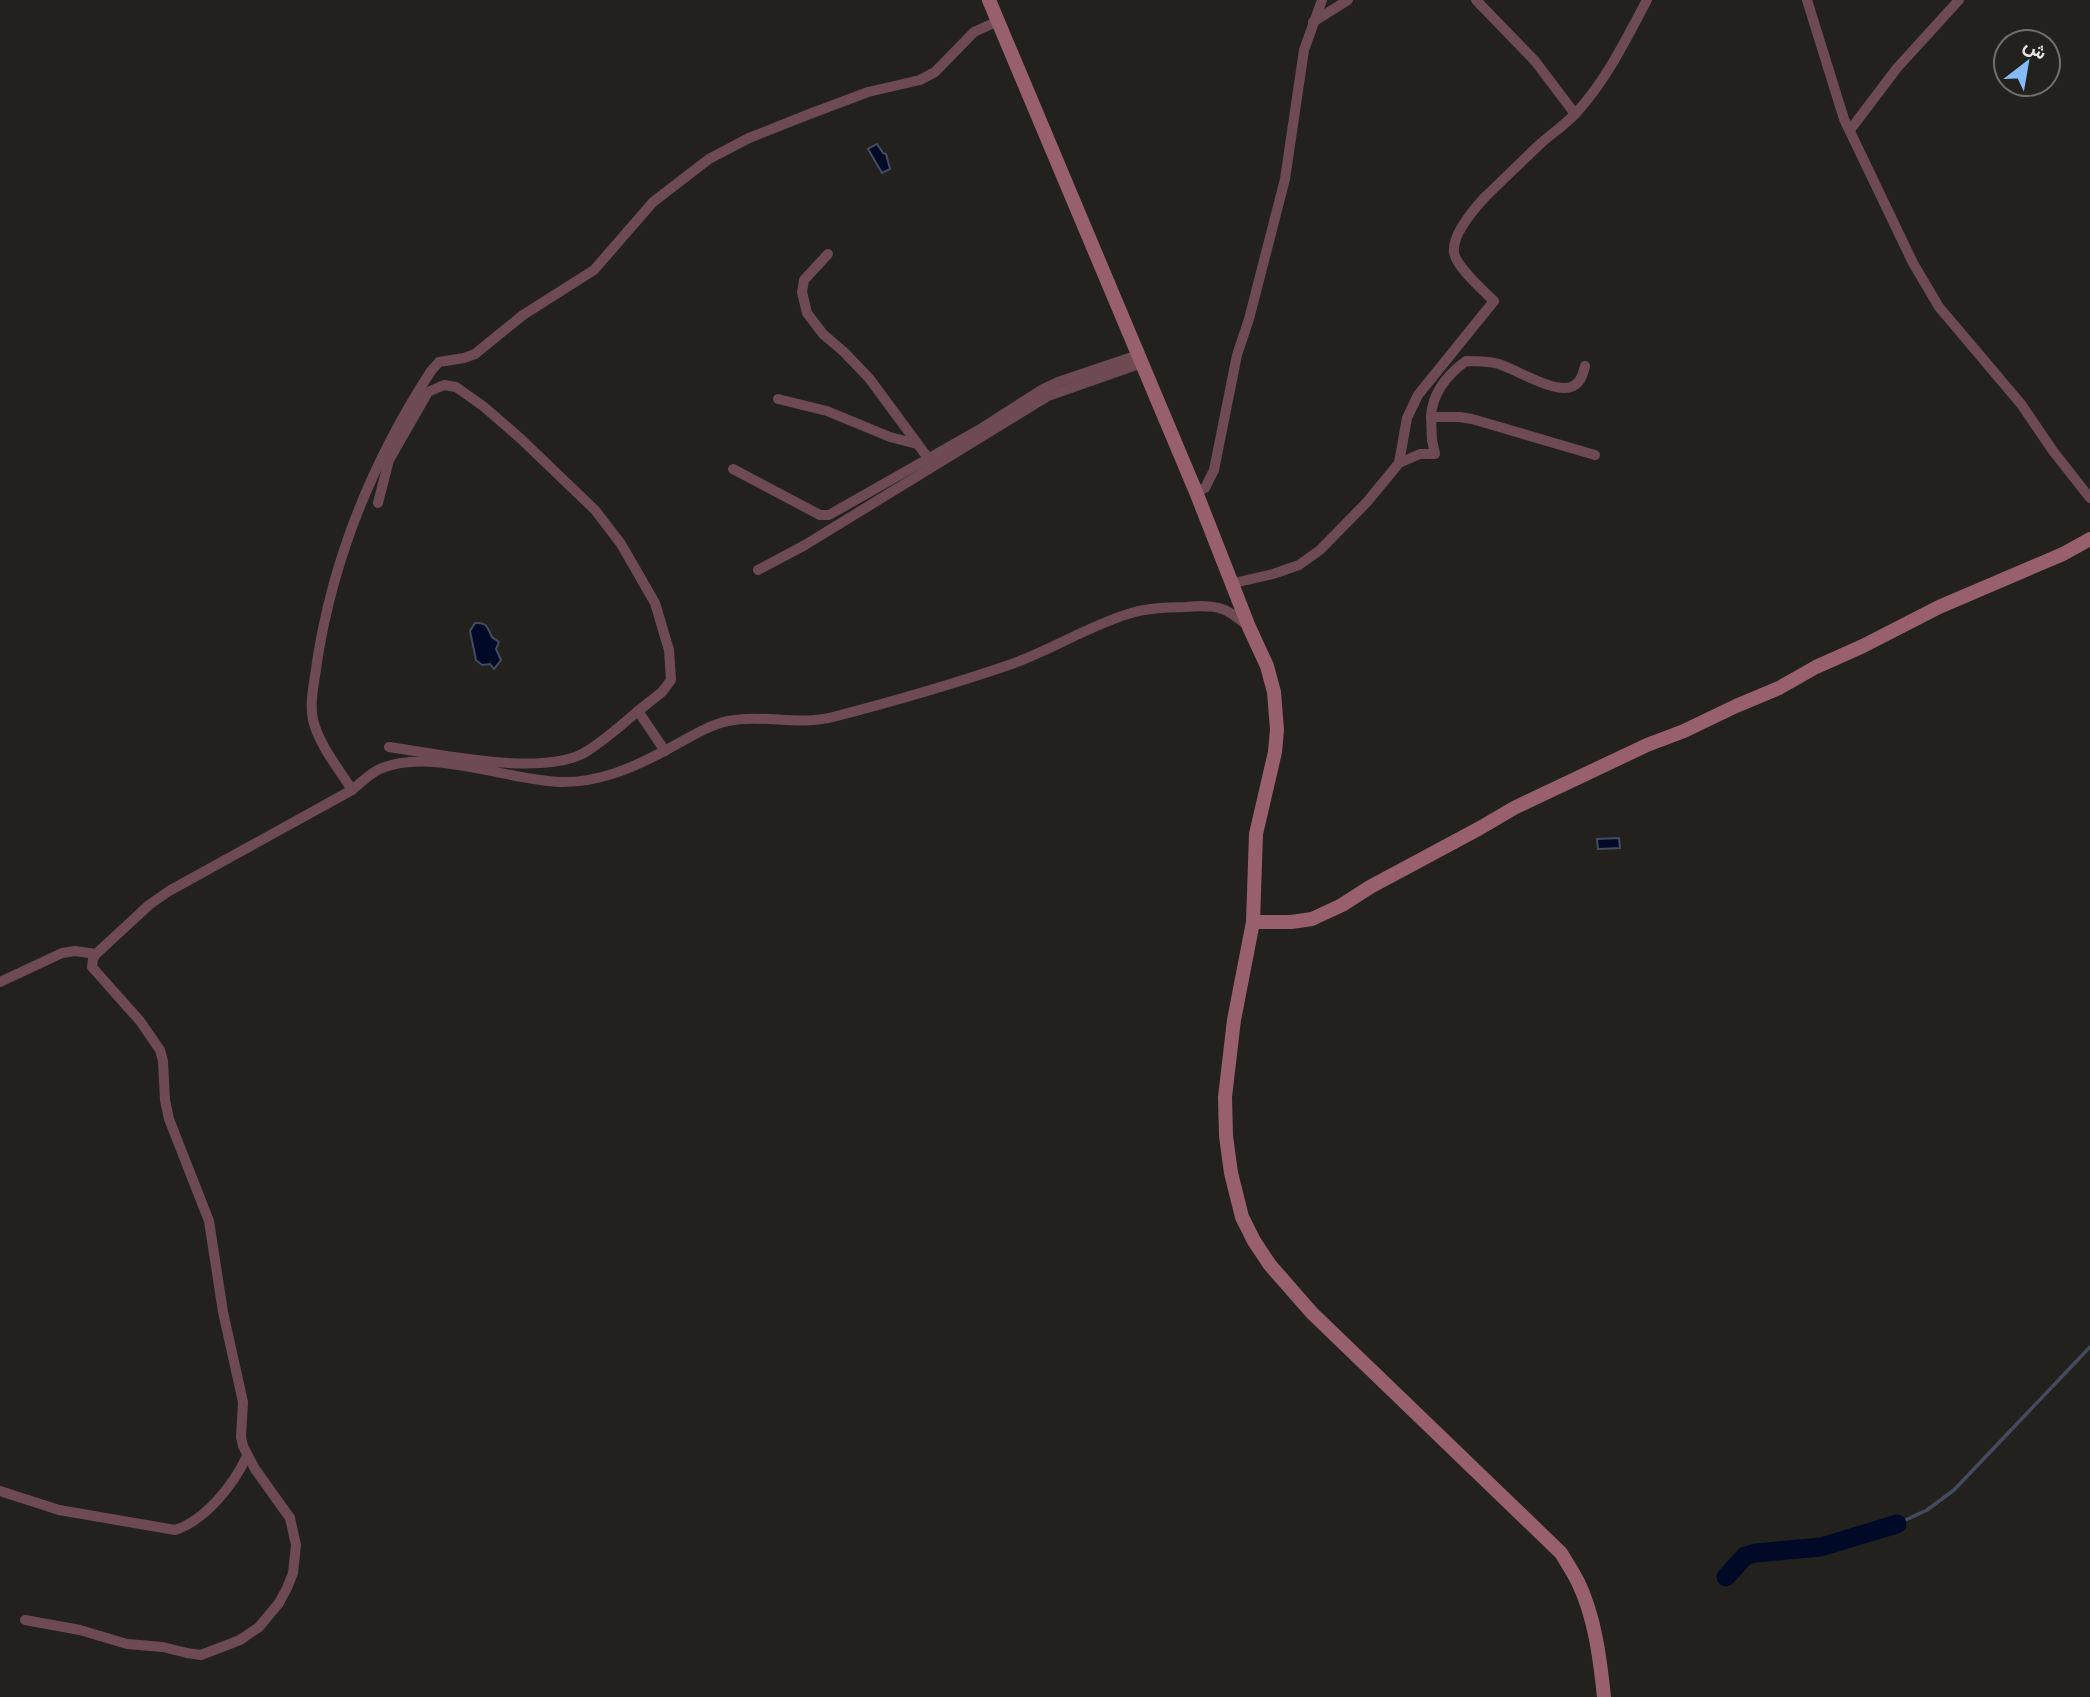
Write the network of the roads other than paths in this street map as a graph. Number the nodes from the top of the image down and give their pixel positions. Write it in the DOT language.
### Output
graph roads {
  1 [pos="989,0"];
  2 [pos="1322,0"];
  3 [pos="1348,0"];
  4 [pos="1476,0"];
  5 [pos="1647,0"];
  6 [pos="1808,0"];
  7 [pos="1959,0"];
  8 [pos="998,20"];
  9 [pos="1313,22"];
  10 [pos="1575,114"];
  11 [pos="1850,130"];
  12 [pos="828,254"];
  13 [pos="1140,359"];
  14 [pos="1585,366"];
  15 [pos="778,399"];
  16 [pos="1431,417"];
  17 [pos="918,444"];
  18 [pos="1595,455"];
  19 [pos="928,458"];
  20 [pos="1399,463"];
  21 [pos="733,469"];
  22 [pos="1196,492"];
  23 [pos="2090,498"];
  24 [pos="378,503"];
  25 [pos="2090,539"];
  26 [pos="758,570"];
  27 [pos="1234,583"];
  28 [pos="1250,627"];
  29 [pos="638,711"];
  30 [pos="389,747"];
  31 [pos="665,751"];
  32 [pos="352,790"];
  33 [pos="1253,922"];
  34 [pos="96,954"];
  35 [pos="0,982"];
  36 [pos="247,1456"];
  37 [pos="0,1491"];
  38 [pos="25,1620"];
  39 [pos="1604,1697"];
  1 -- 8 [label="street"];
  2 -- 9 [label="street"];
  3 -- 9 [label="street"];
  4 -- 10 [label="street"];
  5 -- 10 [label="street"];
  6 -- 11 [label="street"];
  7 -- 11 [label="street"];
  8 -- 13 [label="street"];
  8 -- 32 [label="street"];
  9 -- 22 [label="street"];
  10 -- 20 [label="street"];
  11 -- 23 [label="street"];
  12 -- 17 [label="street"];
  13 -- 19 [label="street"];
  13 -- 22 [label="street"];
  13 -- 26 [label="street"];
  14 -- 16 [label="street"];
  15 -- 17 [label="street"];
  16 -- 18 [label="street"];
  16 -- 20 [label="street"];
  17 -- 19 [label="street"];
  19 -- 21 [label="street"];
  20 -- 27 [label="street"];
  22 -- 27 [label="street"];
  24 -- 29 [label="street"];
  25 -- 33 [label="street"];
  27 -- 28 [label="street"];
  28 -- 31 [label="street"];
  28 -- 33 [label="street"];
  29 -- 30 [label="street"];
  29 -- 31 [label="street"];
  31 -- 32 [label="street"];
  32 -- 34 [label="street"];
  33 -- 39 [label="street"];
  34 -- 35 [label="street"];
  34 -- 36 [label="street"];
  36 -- 37 [label="street"];
  36 -- 38 [label="street"];
}
